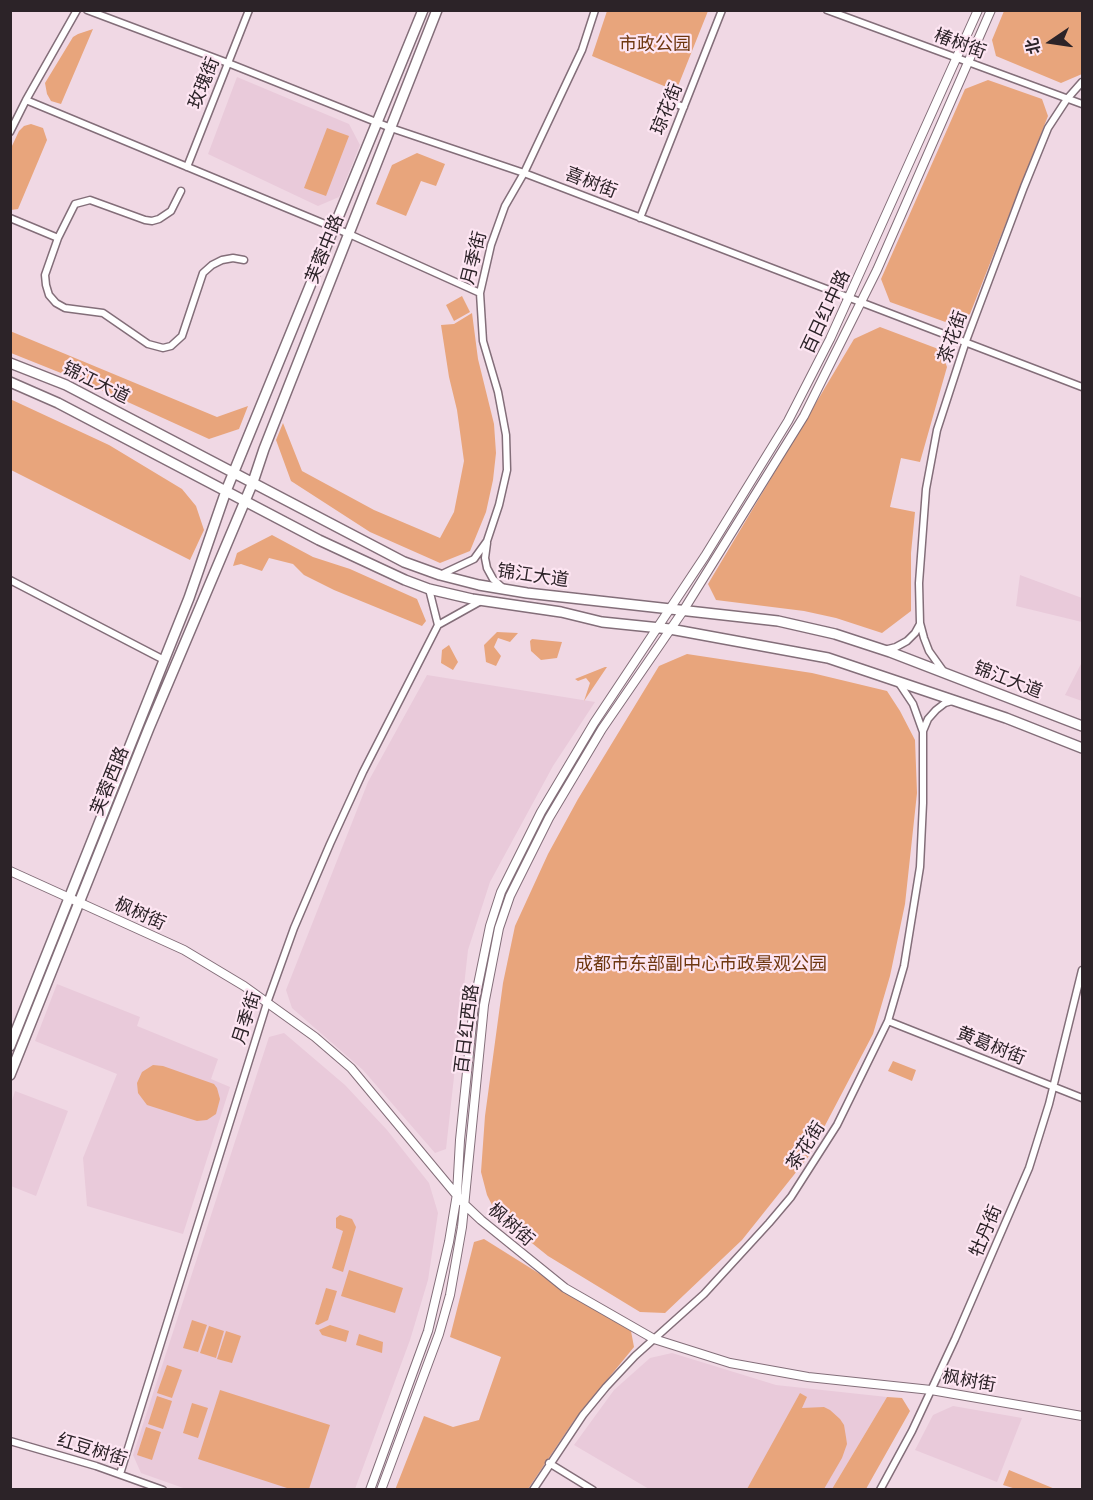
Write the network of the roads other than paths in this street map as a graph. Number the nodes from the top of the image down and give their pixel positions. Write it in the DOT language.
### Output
graph roads {
  1 [pos="77,10"];
  2 [pos="87,10"];
  3 [pos="249,10"];
  4 [pos="423,10"];
  5 [pos="437,10"];
  6 [pos="595,10"];
  7 [pos="722,10"];
  8 [pos="827,10"];
  9 [pos="978,10"];
  10 [pos="991,10"];
  11 [pos="957,59"];
  12 [pos="228,63"];
  13 [pos="969,63"];
  14 [pos="1083,82"];
  15 [pos="1066,99"];
  16 [pos="26,100"];
  17 [pos="670,102"];
  18 [pos="1083,104"];
  19 [pos="684,106"];
  20 [pos="378,123"];
  21 [pos="391,128"];
  22 [pos="10,132"];
  23 [pos="187,167"];
  24 [pos="525,173"];
  25 [pos="181,191"];
  26 [pos="10,218"];
  27 [pos="640,218"];
  28 [pos="335,228"];
  29 [pos="349,234"];
  30 [pos="58,238"];
  31 [pos="244,260"];
  32 [pos="480,293"];
  33 [pos="850,297"];
  34 [pos="862,302"];
  35 [pos="966,341"];
  36 [pos="10,363"];
  37 [pos="10,382"];
  38 [pos="1083,387"];
  39 [pos="234,472"];
  40 [pos="253,482"];
  41 [pos="226,491"];
  42 [pos="244,501"];
  43 [pos="487,541"];
  44 [pos="440,575"];
  45 [pos="10,580"];
  46 [pos="429,589"];
  47 [pos="504,589"];
  48 [pos="481,601"];
  49 [pos="668,609"];
  50 [pos="683,610"];
  51 [pos="920,623"];
  52 [pos="438,626"];
  53 [pos="656,628"];
  54 [pos="670,629"];
  55 [pos="882,650"];
  56 [pos="164,660"];
  57 [pos="945,673"];
  58 [pos="891,679"];
  59 [pos="958,700"];
  60 [pos="1083,726"];
  61 [pos="923,732"];
  62 [pos="1083,748"];
  63 [pos="10,871"];
  64 [pos="70,897"];
  65 [pos="80,903"];
  66 [pos="1083,970"];
  67 [pos="267,1003"];
  68 [pos="888,1021"];
  69 [pos="10,1046"];
  70 [pos="10,1075"];
  71 [pos="1053,1088"];
  72 [pos="1083,1098"];
  73 [pos="457,1194"];
  74 [pos="464,1204"];
  75 [pos="654,1339"];
  76 [pos="931,1390"];
  77 [pos="1083,1416"];
  78 [pos="10,1441"];
  79 [pos="549,1463"];
  80 [pos="120,1474"];
  81 [pos="163,1490"];
  82 [pos="370,1490"];
  83 [pos="381,1490"];
  84 [pos="533,1490"];
  85 [pos="593,1490"];
  86 [pos="880,1490"];
  1 -- 16 [label="street"];
  2 -- 12 [label="street, 喜树街"];
  3 -- 12 [label="street, 玫瑰街"];
  4 -- 20 [label="main road, 芙蓉中路"];
  5 -- 21 [label="main road, 芙蓉中路"];
  6 -- 24 [label="street, 月季街"];
  7 -- 19 [label="street, 琼花街"];
  8 -- 11 [label="street, 椿树街"];
  9 -- 11 [label="street, 百日红中路"];
  10 -- 13 [label="street, 百日红中路"];
  11 -- 13 [label="street, 椿树街"];
  11 -- 33 [label="street, 百日红中路"];
  12 -- 20 [label="street, 喜树街"];
  12 -- 23 [label="street, 玫瑰街"];
  13 -- 15 [label="street, 椿树街"];
  13 -- 34 [label="street, 百日红中路"];
  14 -- 15 [label="street, 茶花街"];
  15 -- 18 [label="street, 椿树街"];
  15 -- 35 [label="street, 茶花街"];
  16 -- 22 [label="street"];
  16 -- 23 [label="street"];
  17 -- 19 [label="street"];
  19 -- 27 [label="street, 琼花街"];
  20 -- 21 [label="street, 喜树街"];
  20 -- 28 [label="main road, 芙蓉中路"];
  21 -- 24 [label="street, 喜树街"];
  21 -- 29 [label="main road, 芙蓉中路"];
  23 -- 28 [label="street"];
  24 -- 27 [label="street, 喜树街"];
  24 -- 32 [label="street, 月季街"];
  25 -- 30 [label="street"];
  26 -- 30 [label="street"];
  27 -- 33 [label="street, 喜树街"];
  28 -- 29 [label="street"];
  28 -- 39 [label="main road, 芙蓉中路"];
  29 -- 32 [label="street"];
  29 -- 40 [label="main road, 芙蓉中路"];
  30 -- 31 [label="street"];
  32 -- 43 [label="street, 月季街"];
  33 -- 34 [label="street, 喜树街"];
  33 -- 49 [label="street, 百日红中路"];
  34 -- 35 [label="street, 喜树街"];
  34 -- 50 [label="street, 百日红中路"];
  35 -- 38 [label="street, 喜树街"];
  35 -- 51 [label="street, 茶花街"];
  36 -- 39 [label="main road, 锦江大道"];
  37 -- 41 [label="main road, 锦江大道"];
  39 -- 40 [label="main road, 锦江大道"];
  39 -- 41 [label="main road, 芙蓉中路"];
  40 -- 42 [label="main road, 芙蓉中路"];
  40 -- 44 [label="main road, 锦江大道"];
  41 -- 42 [label="main road, 锦江大道"];
  41 -- 56 [label="main road, 芙蓉西路"];
  42 -- 46 [label="main road, 锦江大道"];
  42 -- 65 [label="main road, 芙蓉西路"];
  43 -- 44 [label="street, 月季街"];
  43 -- 47 [label="street"];
  44 -- 47 [label="main road, 锦江大道"];
  45 -- 56 [label="street"];
  46 -- 48 [label="main road, 锦江大道"];
  46 -- 52 [label="street"];
  47 -- 49 [label="main road, 锦江大道"];
  48 -- 52 [label="street"];
  48 -- 53 [label="main road, 锦江大道"];
  49 -- 50 [label="main road, 锦江大道"];
  49 -- 53 [label="street, 百日红西路"];
  50 -- 54 [label="street, 百日红西路"];
  50 -- 55 [label="main road, 锦江大道"];
  51 -- 55 [label="street"];
  51 -- 57 [label="street, 茶花街"];
  52 -- 67 [label="street, 月季街"];
  53 -- 54 [label="main road, 锦江大道"];
  53 -- 73 [label="street, 百日红西路"];
  54 -- 58 [label="main road, 锦江大道"];
  54 -- 74 [label="street, 百日红西路"];
  55 -- 57 [label="main road, 锦江大道"];
  56 -- 64 [label="main road, 芙蓉西路"];
  57 -- 60 [label="main road, 锦江大道"];
  58 -- 59 [label="main road, 锦江大道"];
  58 -- 61 [label="street, 茶花街"];
  59 -- 61 [label="street"];
  59 -- 62 [label="main road, 锦江大道"];
  61 -- 68 [label="street, 茶花街"];
  63 -- 64 [label="street, 枫树街"];
  64 -- 65 [label="street, 枫树街"];
  64 -- 69 [label="main road, 芙蓉西路"];
  65 -- 67 [label="street, 枫树街"];
  65 -- 70 [label="main road, 芙蓉西路"];
  66 -- 71 [label="street, 牡丹街"];
  67 -- 73 [label="street, 枫树街"];
  67 -- 80 [label="street, 月季街"];
  68 -- 71 [label="street, 黄葛树街"];
  68 -- 75 [label="street, 茶花街"];
  71 -- 72 [label="street, 黄葛树街"];
  71 -- 76 [label="street, 牡丹街"];
  73 -- 74 [label="street, 枫树街"];
  73 -- 82 [label="street, 百日红西路"];
  74 -- 75 [label="street, 枫树街"];
  74 -- 83 [label="street, 百日红西路"];
  75 -- 76 [label="street, 枫树街"];
  75 -- 79 [label="street, 茶花街"];
  76 -- 77 [label="street, 枫树街"];
  76 -- 86 [label="street, 牡丹街"];
  78 -- 80 [label="street, 红豆树街"];
  79 -- 84 [label="street, 茶花街"];
  79 -- 85 [label="street"];
  80 -- 81 [label="street, 红豆树街"];
}
